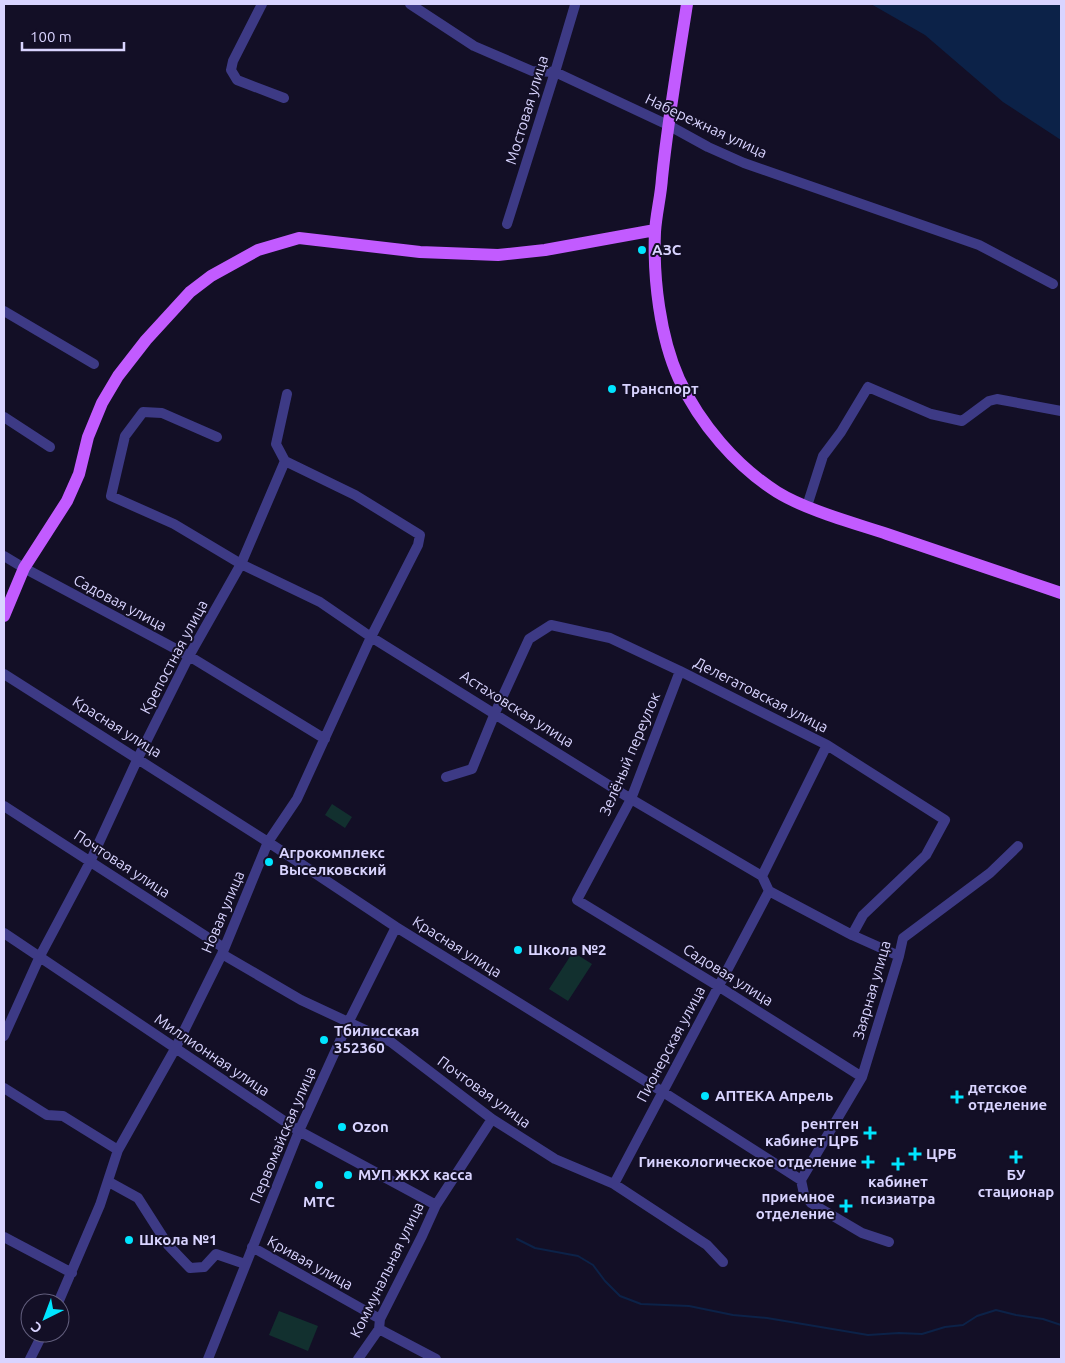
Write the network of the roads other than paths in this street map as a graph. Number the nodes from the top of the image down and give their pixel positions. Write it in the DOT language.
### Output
graph roads {
  1 [pos="262,4"];
  2 [pos="410,4"];
  3 [pos="687,4"];
  4 [pos="575,5"];
  5 [pos="556,72"];
  6 [pos="284,98"];
  7 [pos="668,125"];
  8 [pos="507,224"];
  9 [pos="655,230"];
  10 [pos="1053,284"];
  11 [pos="4,311"];
  12 [pos="94,364"];
  13 [pos="287,394"];
  14 [pos="1061,411"];
  15 [pos="4,417"];
  16 [pos="217,437"];
  17 [pos="50,447"];
  18 [pos="285,461"];
  19 [pos="807,506"];
  20 [pos="4,556"];
  21 [pos="241,564"];
  22 [pos="24,568"];
  23 [pos="1061,593"];
  24 [pos="4,616"];
  25 [pos="371,637"];
  26 [pos="189,656"];
  27 [pos="680,671"];
  28 [pos="4,674"];
  29 [pos="494,713"];
  30 [pos="325,740"];
  31 [pos="827,745"];
  32 [pos="138,758"];
  33 [pos="446,777"];
  34 [pos="631,798"];
  35 [pos="4,806"];
  36 [pos="268,842"];
  37 [pos="1018,846"];
  38 [pos="90,862"];
  39 [pos="762,876"];
  40 [pos="769,891"];
  41 [pos="577,900"];
  42 [pos="396,927"];
  43 [pos="4,933"];
  44 [pos="852,935"];
  45 [pos="223,951"];
  46 [pos="40,956"];
  47 [pos="899,956"];
  48 [pos="718,986"];
  49 [pos="349,1021"];
  50 [pos="4,1036"];
  51 [pos="175,1049"];
  52 [pos="862,1077"];
  53 [pos="4,1088"];
  54 [pos="663,1092"];
  55 [pos="492,1119"];
  56 [pos="299,1131"];
  57 [pos="118,1150"];
  58 [pos="801,1180"];
  59 [pos="109,1182"];
  60 [pos="614,1184"];
  61 [pos="436,1205"];
  62 [pos="4,1237"];
  63 [pos="888,1242"];
  64 [pos="252,1247"];
  65 [pos="723,1262"];
  66 [pos="245,1264"];
  67 [pos="72,1273"];
  68 [pos="63,1293"];
  69 [pos="379,1324"];
  70 [pos="39,1343"];
  71 [pos="30,1359"];
  72 [pos="208,1359"];
  73 [pos="358,1359"];
  74 [pos="436,1359"];
  1 -- 6 [label="street"];
  2 -- 5 [label="street, Набережная улица"];
  3 -- 7 [label="main road"];
  4 -- 5 [label="street, Мостовая улица"];
  5 -- 7 [label="street, Набережная улица"];
  5 -- 8 [label="street, Мостовая улица"];
  7 -- 9 [label="main road"];
  7 -- 10 [label="street, Набережная улица"];
  9 -- 19 [label="main road"];
  9 -- 22 [label="main road"];
  11 -- 12 [label="street"];
  13 -- 18 [label="street"];
  14 -- 19 [label="street"];
  15 -- 17 [label="street"];
  16 -- 21 [label="street, Астаховская улица"];
  18 -- 21 [label="street, Крепостная улица"];
  18 -- 25 [label="street, Новая улица"];
  19 -- 23 [label="main road"];
  20 -- 22 [label="street, Садовая улица"];
  21 -- 25 [label="street, Астаховская улица"];
  21 -- 26 [label="street, Крепостная улица"];
  22 -- 24 [label="main road"];
  22 -- 26 [label="street, Садовая улица"];
  25 -- 29 [label="street, Астаховская улица"];
  25 -- 30 [label="street, Новая улица"];
  26 -- 30 [label="street, Садовая улица"];
  26 -- 32 [label="street, Крепостная улица"];
  27 -- 29 [label="street, Делегатовская улица"];
  27 -- 31 [label="street, Делегатовская улица"];
  27 -- 34 [label="street, Зелёный переулок"];
  28 -- 32 [label="street, Красная улица"];
  29 -- 33 [label="street"];
  29 -- 34 [label="street, Астаховская улица"];
  30 -- 36 [label="street, Новая улица"];
  31 -- 39 [label="street"];
  31 -- 44 [label="street, Делегатовская улица"];
  32 -- 36 [label="street, Красная улица"];
  32 -- 38 [label="street, Крепостная улица"];
  34 -- 39 [label="street, Астаховская улица"];
  34 -- 41 [label="street, Зелёный переулок"];
  35 -- 38 [label="street, Почтовая улица"];
  36 -- 42 [label="street, Красная улица"];
  36 -- 45 [label="street, Новая улица"];
  37 -- 47 [label="street, Заярная улица"];
  38 -- 45 [label="street, Почтовая улица"];
  38 -- 46 [label="street, Крепостная улица"];
  39 -- 40 [label="street"];
  40 -- 44 [label="street"];
  40 -- 48 [label="street, Пионерская улица"];
  41 -- 48 [label="street, Садовая улица"];
  42 -- 49 [label="street, Первомайская улица"];
  42 -- 54 [label="street, Красная улица"];
  43 -- 46 [label="street, Миллионная улица"];
  44 -- 47 [label="street"];
  45 -- 49 [label="street, Почтовая улица"];
  45 -- 51 [label="street, Новая улица"];
  46 -- 50 [label="street, Крепостная улица"];
  46 -- 51 [label="street, Миллионная улица"];
  47 -- 52 [label="street, Заярная улица"];
  48 -- 52 [label="street, Садовая улица"];
  48 -- 54 [label="street, Пионерская улица"];
  49 -- 55 [label="street, Почтовая улица"];
  49 -- 56 [label="street, Первомайская улица"];
  51 -- 56 [label="street, Миллионная улица"];
  51 -- 57 [label="street, Новая улица"];
  52 -- 58 [label="street, Заярная улица"];
  53 -- 57 [label="street"];
  54 -- 58 [label="street, Красная улица"];
  54 -- 60 [label="street, Пионерская улица"];
  55 -- 60 [label="street, Почтовая улица"];
  55 -- 61 [label="street, Коммунальная улица"];
  56 -- 61 [label="street, Миллионная улица"];
  56 -- 64 [label="street, Первомайская улица"];
  57 -- 59 [label="street, Новая улица"];
  58 -- 63 [label="street"];
  59 -- 66 [label="street"];
  59 -- 67 [label="street, Новая улица"];
  60 -- 65 [label="street, Почтовая улица"];
  61 -- 69 [label="street, Коммунальная улица"];
  62 -- 67 [label="street"];
  64 -- 66 [label="street, Первомайская улица"];
  64 -- 69 [label="street, Кривая улица"];
  66 -- 72 [label="street, Первомайская улица"];
  67 -- 68 [label="street, Новая улица"];
  69 -- 73 [label="street, Коммунальная улица"];
  69 -- 74 [label="street, Кривая улица"];
  70 -- 71 [label="street"];
}
